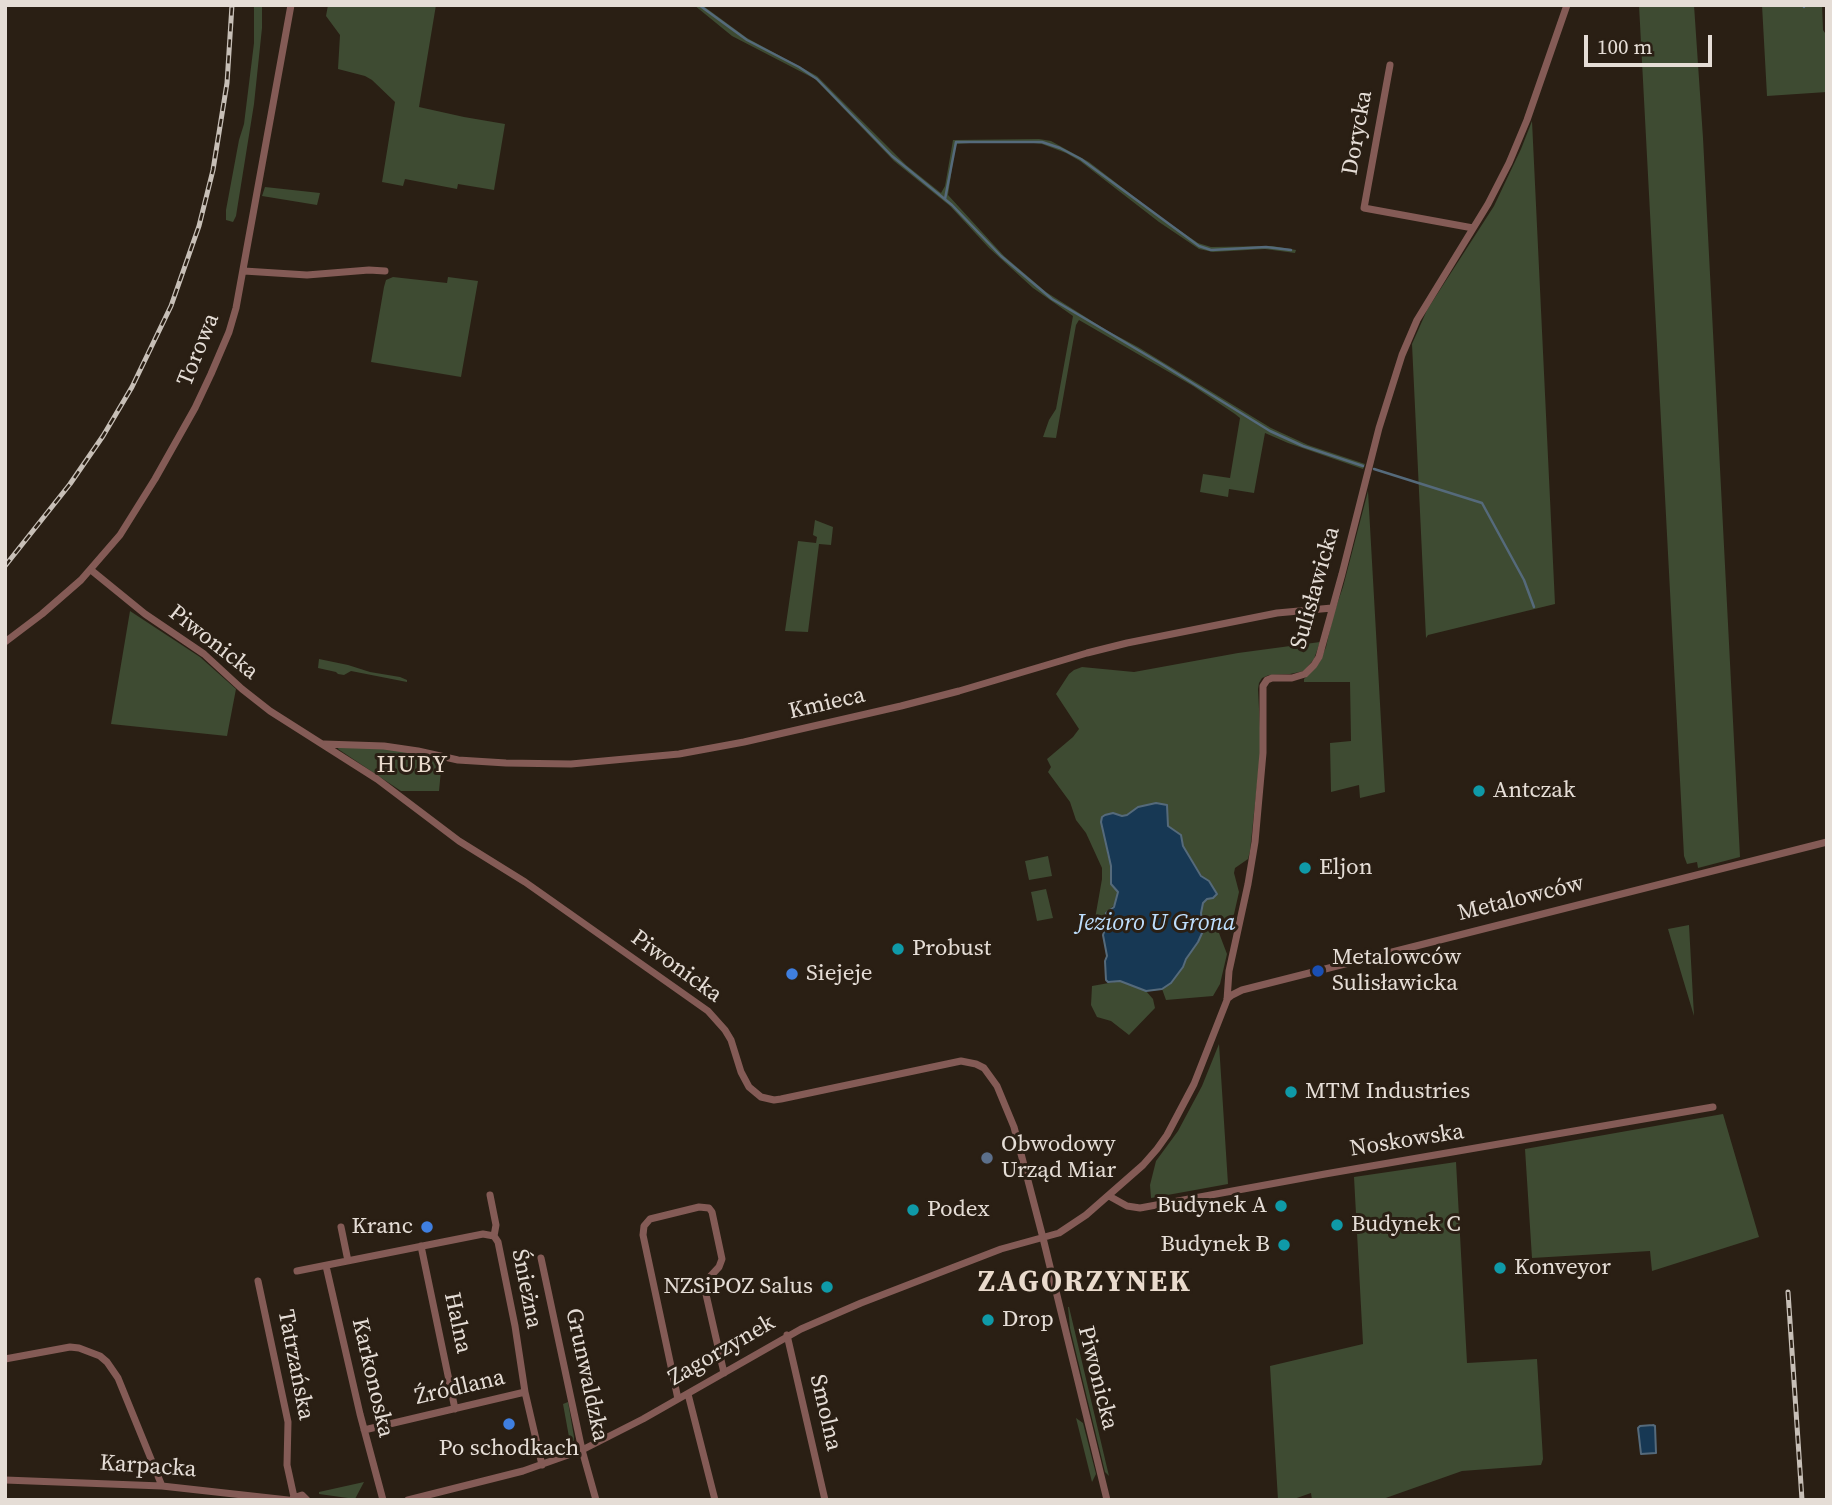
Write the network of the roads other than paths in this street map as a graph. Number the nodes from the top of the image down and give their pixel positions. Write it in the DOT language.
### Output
graph roads {
  1 [pos="291,5"];
  2 [pos="1567,5"];
  3 [pos="1390,65"];
  4 [pos="1473,228"];
  5 [pos="244,271"];
  6 [pos="385,271"];
  7 [pos="90,570"];
  8 [pos="1332,608"];
  9 [pos="5,642"];
  10 [pos="323,744"];
  11 [pos="1827,842"];
  12 [pos="1227,1000"];
  13 [pos="1713,1107"];
  14 [pos="490,1195"];
  15 [pos="1109,1196"];
  16 [pos="341,1227"];
  17 [pos="494,1236"];
  18 [pos="1043,1238"];
  19 [pos="421,1246"];
  20 [pos="541,1258"];
  21 [pos="348,1261"];
  22 [pos="326,1266"];
  23 [pos="297,1271"];
  24 [pos="258,1281"];
  25 [pos="787,1335"];
  26 [pos="5,1359"];
  27 [pos="724,1373"];
  28 [pos="525,1392"];
  29 [pos="688,1394"];
  30 [pos="678,1399"];
  31 [pos="455,1409"];
  32 [pos="364,1430"];
  33 [pos="582,1450"];
  34 [pos="542,1465"];
  35 [pos="5,1479"];
  36 [pos="162,1486"];
  37 [pos="291,1499"];
  38 [pos="307,1500"];
  39 [pos="383,1500"];
  40 [pos="408,1500"];
  41 [pos="596,1500"];
  42 [pos="715,1500"];
  43 [pos="825,1500"];
  44 [pos="1107,1500"];
  1 -- 5 [label="street, Torowa"];
  2 -- 4 [label="street, Sulisławicka"];
  3 -- 4 [label="street, Dorycka"];
  4 -- 8 [label="street, Sulisławicka"];
  5 -- 6 [label="street"];
  5 -- 7 [label="street, Torowa"];
  7 -- 9 [label="street, Torowa"];
  7 -- 10 [label="street, Piwonicka"];
  8 -- 10 [label="street, Kmieca"];
  8 -- 12 [label="street, Sulisławicka"];
  10 -- 18 [label="street, Piwonicka"];
  11 -- 12 [label="street, Metalowców"];
  12 -- 15 [label="street, Sulisławicka"];
  13 -- 15 [label="street, Noskowska"];
  14 -- 17 [label="street"];
  15 -- 18 [label="street, Sulisławicka"];
  16 -- 21 [label="street"];
  17 -- 19 [label="street, Śnieżna"];
  17 -- 28 [label="street, Śnieżna"];
  18 -- 25 [label="street, Zagorzynek"];
  18 -- 44 [label="street, Piwonicka"];
  19 -- 21 [label="street, Śnieżna"];
  19 -- 31 [label="street, Halna"];
  20 -- 33 [label="street, Grunwaldzka"];
  21 -- 22 [label="street, Śnieżna"];
  22 -- 23 [label="street, Śnieżna"];
  22 -- 32 [label="street, Karkonoska"];
  24 -- 37 [label="street, Tatrzańska"];
  25 -- 27 [label="street, Zagorzynek"];
  25 -- 43 [label="street, Smolna"];
  26 -- 36 [label="street"];
  27 -- 29 [label="street, Zagorzynek"];
  27 -- 30 [label="street"];
  28 -- 31 [label="street, Źródlana"];
  28 -- 34 [label="street, Śnieżna"];
  29 -- 30 [label="street, Zagorzynek"];
  29 -- 42 [label="street"];
  30 -- 33 [label="street, Zagorzynek"];
  31 -- 32 [label="street, Źródlana"];
  32 -- 39 [label="street, Karkonoska"];
  33 -- 34 [label="street"];
  33 -- 41 [label="street, Grunwaldzka"];
  34 -- 40 [label="street"];
  35 -- 36 [label="street, Karpacka"];
  36 -- 37 [label="street, Karpacka"];
  37 -- 38 [label="street, Karpacka"];
}
